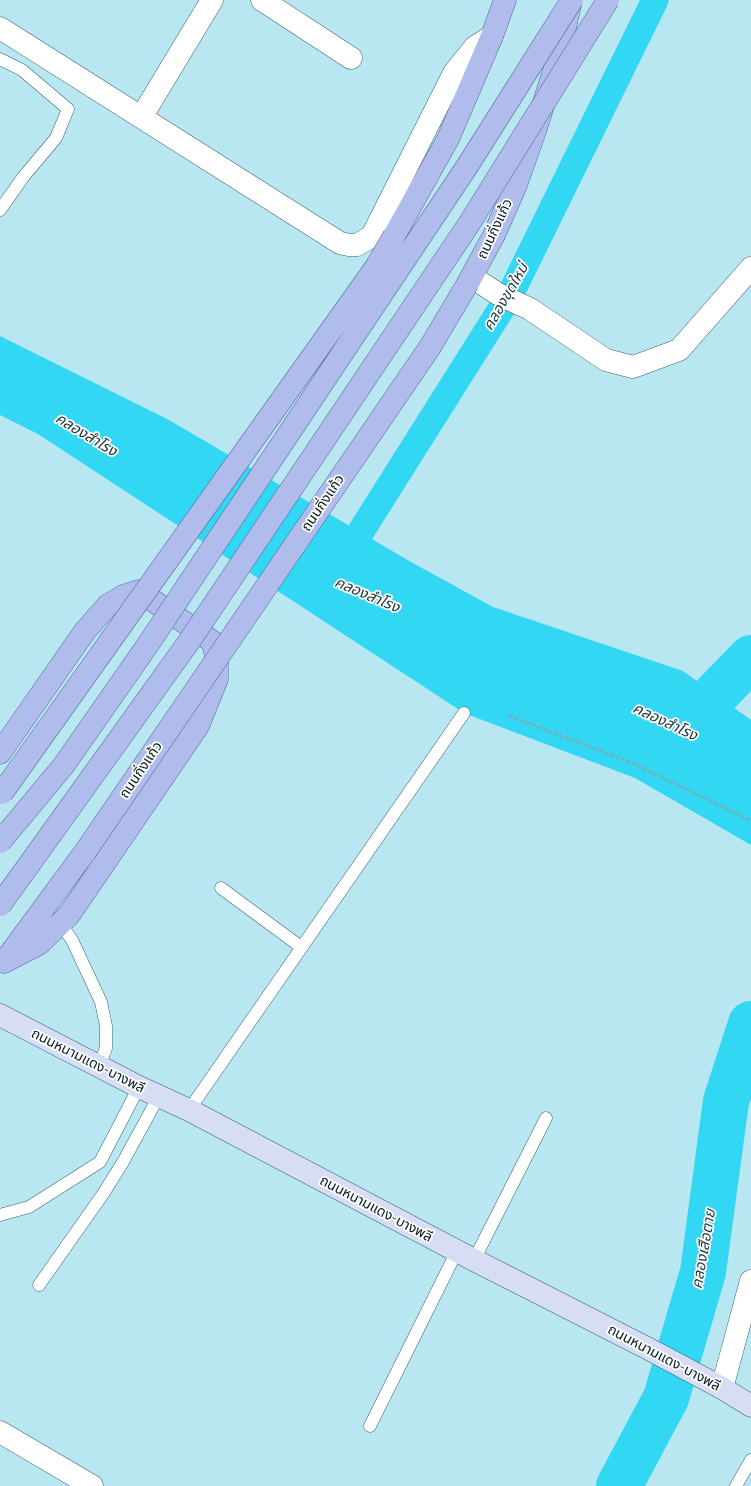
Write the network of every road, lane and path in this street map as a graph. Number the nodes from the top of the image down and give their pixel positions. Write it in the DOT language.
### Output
graph roads {
  1 [pos="212,0"];
  2 [pos="262,0"];
  3 [pos="505,0"];
  4 [pos="572,0"];
  5 [pos="608,0"];
  6 [pos="0,28"];
  7 [pos="492,36"];
  8 [pos="351,58"];
  9 [pos="0,59"];
  10 [pos="142,116"];
  11 [pos="0,210"];
  12 [pos="751,268"];
  13 [pos="470,280"];
  14 [pos="464,713"];
  15 [pos="509,716"];
  16 [pos="0,753"];
  17 [pos="1,795"];
  18 [pos="751,821"];
  19 [pos="0,842"];
  20 [pos="221,888"];
  21 [pos="0,905"];
  22 [pos="60,923"];
  23 [pos="301,947"];
  24 [pos="2,965"];
  25 [pos="0,1015"];
  26 [pos="99,1066"];
  27 [pos="139,1087"];
  28 [pos="159,1096"];
  29 [pos="189,1110"];
  30 [pos="546,1118"];
  31 [pos="0,1215"];
  32 [pos="466,1256"];
  33 [pos="751,1281"];
  34 [pos="39,1285"];
  35 [pos="722,1388"];
  36 [pos="751,1406"];
  37 [pos="370,1426"];
  38 [pos="0,1432"];
  39 [pos="751,1460"];
  40 [pos="92,1486"];
  41 [pos="736,1486"];
  1 -- 10 [label="street"];
  2 -- 8 [label="street"];
  3 -- 7 [label="main road"];
  4 -- 13 [label="main road, ถนนกิ่งแก้ว"];
  4 -- 19 [label="main road, bridge"];
  5 -- 21 [label="main road, bridge"];
  6 -- 10 [label="street"];
  7 -- 10 [label="street"];
  7 -- 17 [label="main road, bridge"];
  9 -- 11 [label="lane"];
  12 -- 13 [label="street"];
  13 -- 24 [label="main road, ถนนกิ่งแก้ว, bridge"];
  14 -- 23 [label="lane"];
  15 -- 18 [label="path"];
  16 -- 22 [label="main road"];
  20 -- 23 [label="lane"];
  22 -- 24 [label="main road"];
  22 -- 26 [label="lane"];
  23 -- 29 [label="lane"];
  25 -- 26 [label="main road, ถนนหนามแดง-บางพลี"];
  26 -- 27 [label="main road, ถนนหนามแดง-บางพลี"];
  27 -- 28 [label="main road, ถนนหนามแดง-บางพลี"];
  27 -- 31 [label="lane"];
  28 -- 29 [label="main road, ถนนหนามแดง-บางพลี"];
  28 -- 34 [label="lane"];
  29 -- 32 [label="main road, ถนนหนามแดง-บางพลี"];
  30 -- 32 [label="lane"];
  32 -- 35 [label="main road, ถนนหนามแดง-บางพลี"];
  32 -- 37 [label="lane"];
  33 -- 35 [label="street"];
  35 -- 36 [label="main road, ถนนหนามแดง-บางพลี"];
  38 -- 40 [label="street"];
  39 -- 41 [label="lane"];
}
